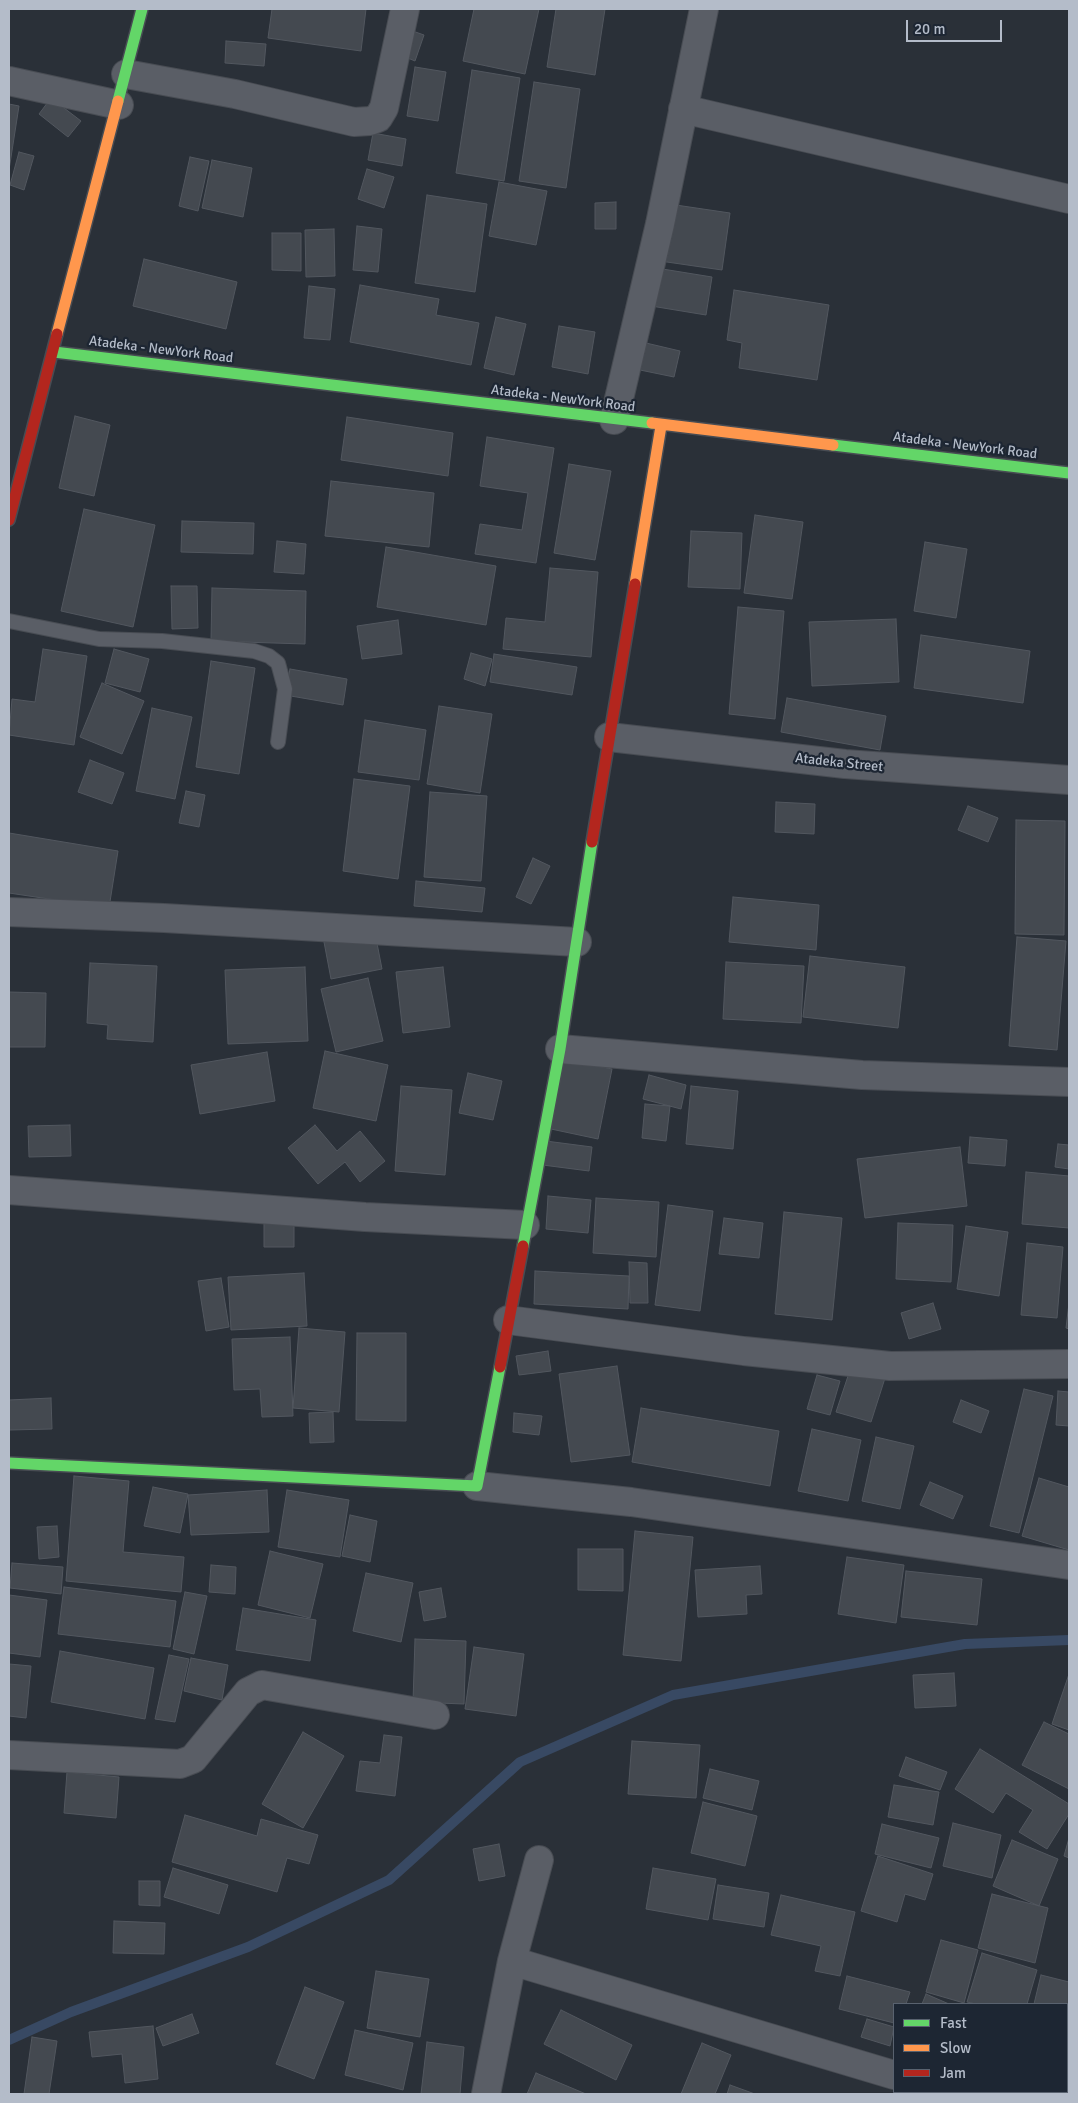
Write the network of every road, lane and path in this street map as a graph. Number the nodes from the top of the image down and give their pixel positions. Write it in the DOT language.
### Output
graph roads {
  1 [pos="142,9"];
  2 [pos="405,9"];
  3 [pos="704,9"];
  4 [pos="126,74"];
  5 [pos="9,81"];
  6 [pos="119,105"];
  7 [pos="683,109"];
  8 [pos="1069,199"];
  9 [pos="54,352"];
  10 [pos="614,420"];
  11 [pos="661,426"];
  12 [pos="1069,473"];
  13 [pos="9,520"];
  14 [pos="9,621"];
  15 [pos="609,736"];
  16 [pos="278,742"];
  17 [pos="1069,780"];
  18 [pos="9,912"];
  19 [pos="577,942"];
  20 [pos="560,1049"];
  21 [pos="1069,1082"];
  22 [pos="9,1190"];
  23 [pos="525,1225"];
  24 [pos="508,1320"];
  25 [pos="1069,1364"];
  26 [pos="9,1463"];
  27 [pos="477,1486"];
  28 [pos="1069,1565"];
  29 [pos="435,1715"];
  30 [pos="9,1755"];
  31 [pos="539,1860"];
  32 [pos="512,1961"];
  33 [pos="893,2075"];
  34 [pos="486,2094"];
  1 -- 4 [label="street"];
  2 -- 4 [label="street"];
  3 -- 7 [label="street"];
  4 -- 6 [label="street"];
  5 -- 6 [label="street"];
  6 -- 9 [label="street"];
  7 -- 8 [label="street"];
  7 -- 10 [label="street"];
  9 -- 10 [label="street, Atadeka - NewYork Road"];
  9 -- 13 [label="street"];
  10 -- 11 [label="street, Atadeka - NewYork Road"];
  11 -- 12 [label="street, Atadeka - NewYork Road"];
  11 -- 15 [label="street"];
  14 -- 16 [label="lane"];
  15 -- 17 [label="street, Atadeka Street"];
  15 -- 19 [label="street"];
  18 -- 19 [label="street"];
  19 -- 20 [label="street"];
  20 -- 21 [label="street"];
  20 -- 23 [label="street"];
  22 -- 23 [label="street"];
  23 -- 24 [label="street"];
  24 -- 25 [label="street"];
  24 -- 27 [label="street"];
  26 -- 27 [label="street"];
  27 -- 28 [label="street"];
  29 -- 30 [label="street"];
  31 -- 32 [label="street"];
  32 -- 33 [label="street"];
  32 -- 34 [label="street"];
}
